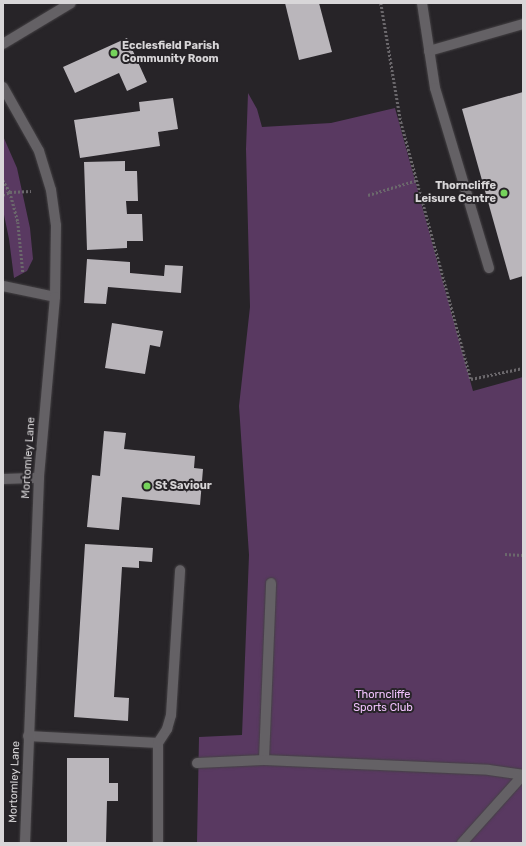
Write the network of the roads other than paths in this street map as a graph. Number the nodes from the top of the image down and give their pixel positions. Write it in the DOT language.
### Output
graph roads {
  1 [pos="71,3"];
  2 [pos="422,3"];
  3 [pos="523,24"];
  4 [pos="3,44"];
  5 [pos="429,51"];
  6 [pos="3,87"];
  7 [pos="489,268"];
  8 [pos="3,286"];
  9 [pos="55,297"];
  10 [pos="39,478"];
  11 [pos="3,479"];
  12 [pos="180,570"];
  13 [pos="271,583"];
  14 [pos="28,736"];
  15 [pos="158,743"];
  16 [pos="264,760"];
  17 [pos="198,763"];
  18 [pos="523,775"];
  19 [pos="25,843"];
  20 [pos="158,843"];
  21 [pos="462,843"];
  1 -- 4 [label="street"];
  2 -- 5 [label="street"];
  3 -- 5 [label="street"];
  5 -- 7 [label="street"];
  6 -- 9 [label="street, Mortomley Lane"];
  8 -- 9 [label="street"];
  9 -- 10 [label="street, Mortomley Lane"];
  10 -- 11 [label="street"];
  10 -- 14 [label="street, Mortomley Lane"];
  12 -- 15 [label="street"];
  13 -- 16 [label="street"];
  14 -- 15 [label="street"];
  14 -- 19 [label="street, Mortomley Lane"];
  15 -- 20 [label="street"];
  16 -- 17 [label="street"];
  16 -- 18 [label="street"];
  18 -- 21 [label="street"];
}
